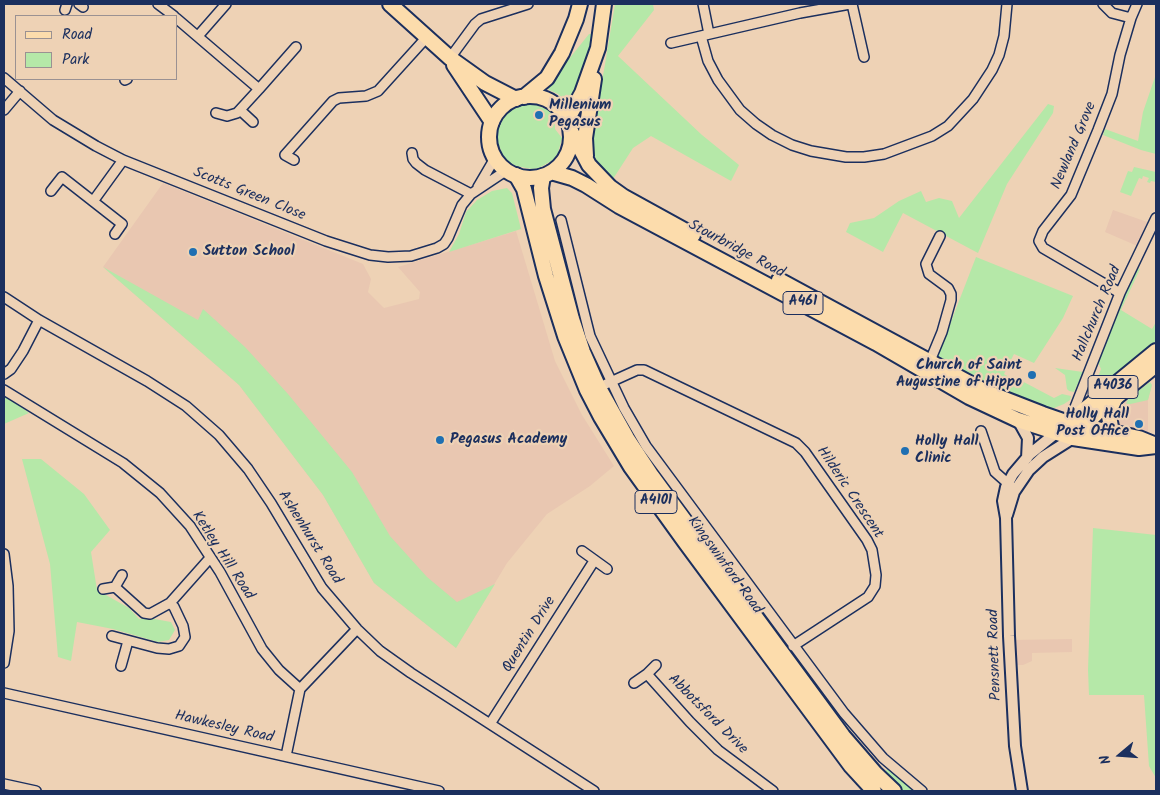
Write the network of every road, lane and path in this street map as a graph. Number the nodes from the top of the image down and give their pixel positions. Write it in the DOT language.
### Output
graph roads {
  1 [pos="158,4"];
  2 [pos="226,4"];
  3 [pos="390,4"];
  4 [pos="528,4"];
  5 [pos="580,4"];
  6 [pos="604,4"];
  7 [pos="703,4"];
  8 [pos="851,4"];
  9 [pos="1007,4"];
  10 [pos="1103,4"];
  11 [pos="1138,4"];
  12 [pos="799,8"];
  13 [pos="172,15"];
  14 [pos="1131,18"];
  15 [pos="178,20"];
  16 [pos="706,35"];
  17 [pos="198,36"];
  18 [pos="426,38"];
  19 [pos="671,43"];
  20 [pos="296,46"];
  21 [pos="598,48"];
  22 [pos="864,57"];
  23 [pos="450,58"];
  24 [pos="4,78"];
  25 [pos="258,89"];
  26 [pos="20,91"];
  27 [pos="520,98"];
  28 [pos="4,110"];
  29 [pos="240,110"];
  30 [pos="216,114"];
  31 [pos="253,122"];
  32 [pos="492,122"];
  33 [pos="569,125"];
  34 [pos="412,153"];
  35 [pos="495,158"];
  36 [pos="123,160"];
  37 [pos="294,160"];
  38 [pos="589,165"];
  39 [pos="511,173"];
  40 [pos="547,174"];
  41 [pos="51,190"];
  42 [pos="474,192"];
  43 [pos="94,200"];
  44 [pos="1156,218"];
  45 [pos="561,220"];
  46 [pos="115,234"];
  47 [pos="940,236"];
  48 [pos="560,274"];
  49 [pos="1120,293"];
  50 [pos="4,297"];
  51 [pos="582,307"];
  52 [pos="39,320"];
  53 [pos="1156,351"];
  54 [pos="930,361"];
  55 [pos="1156,366"];
  56 [pos="4,374"];
  57 [pos="605,385"];
  58 [pos="4,390"];
  59 [pos="1116,399"];
  60 [pos="1018,420"];
  61 [pos="1069,423"];
  62 [pos="1083,426"];
  63 [pos="1114,432"];
  64 [pos="1056,433"];
  65 [pos="985,436"];
  66 [pos="1073,438"];
  67 [pos="1156,445"];
  68 [pos="1026,458"];
  69 [pos="1011,487"];
  70 [pos="582,551"];
  71 [pos="4,554"];
  72 [pos="210,558"];
  73 [pos="594,561"];
  74 [pos="607,569"];
  75 [pos="122,575"];
  76 [pos="115,587"];
  77 [pos="103,589"];
  78 [pos="170,603"];
  79 [pos="357,629"];
  80 [pos="112,636"];
  81 [pos="128,641"];
  82 [pos="793,646"];
  83 [pos="4,663"];
  84 [pos="656,665"];
  85 [pos="120,666"];
  86 [pos="646,674"];
  87 [pos="634,683"];
  88 [pos="300,689"];
  89 [pos="4,693"];
  90 [pos="490,724"];
  91 [pos="286,756"];
  92 [pos="4,784"];
  93 [pos="870,789"];
  94 [pos="36,791"];
  95 [pos="439,791"];
  96 [pos="594,791"];
  97 [pos="773,791"];
  98 [pos="894,791"];
  99 [pos="922,791"];
  100 [pos="1022,791"];
  1 -- 13 [label="street"];
  2 -- 17 [label="street"];
  3 -- 18 [label="main road"];
  4 -- 23 [label="street"];
  5 -- 27 [label="main road"];
  6 -- 21 [label="main road"];
  7 -- 16 [label="street"];
  8 -- 12 [label="street"];
  8 -- 22 [label="street"];
  9 -- 16 [label="street"];
  10 -- 14 [label="street"];
  11 -- 14 [label="street, Newland Grove"];
  12 -- 16 [label="street"];
  14 -- 49 [label="street, Newland Grove"];
  15 -- 17 [label="street"];
  16 -- 19 [label="street"];
  17 -- 25 [label="street"];
  18 -- 23 [label="main road"];
  18 -- 37 [label="street"];
  20 -- 25 [label="street"];
  21 -- 33 [label="main road"];
  21 -- 38 [label="main road"];
  23 -- 27 [label="main road"];
  23 -- 32 [label="main road"];
  24 -- 26 [label="street, Scotts Green Close"];
  25 -- 29 [label="street"];
  26 -- 28 [label="street"];
  26 -- 36 [label="street, Scotts Green Close"];
  27 -- 32 [label="main road"];
  27 -- 33 [label="main road, A461"];
  29 -- 30 [label="street"];
  29 -- 31 [label="street"];
  32 -- 35 [label="main road"];
  33 -- 38 [label="main road, Stourbridge Road / A461"];
  33 -- 40 [label="main road"];
  34 -- 42 [label="street"];
  35 -- 39 [label="main road"];
  35 -- 42 [label="street, Scotts Green Close"];
  36 -- 42 [label="street, Scotts Green Close"];
  36 -- 43 [label="street"];
  38 -- 54 [label="main road, Stourbridge Road / A461"];
  39 -- 40 [label="main road, A461"];
  39 -- 42 [label="street, Scotts Green Close"];
  39 -- 93 [label="main road, Kingswinford Road / A4101"];
  40 -- 48 [label="main road, Kingswinford Road / A4101"];
  40 -- 60 [label="main road, Stourbridge Road / A461"];
  41 -- 43 [label="street"];
  43 -- 46 [label="street"];
  44 -- 49 [label="street, Hallchurch Road"];
  45 -- 51 [label="street, Kingswinford Road"];
  47 -- 54 [label="street"];
  48 -- 51 [label="street, Kingswinford Road"];
  48 -- 57 [label="main road, Kingswinford Road / A4101"];
  49 -- 61 [label="street, Hallchurch Road"];
  50 -- 52 [label="street, Ashenhurst Road"];
  51 -- 57 [label="street, Kingswinford Road"];
  52 -- 56 [label="street"];
  52 -- 79 [label="street, Ashenhurst Road"];
  53 -- 61 [label="main road, A4036"];
  54 -- 61 [label="main road, Stourbridge Road / A461"];
  55 -- 59 [label="main road, A4036"];
  57 -- 82 [label="street, Kingswinford Road"];
  57 -- 82 [label="street, Hilderic Crescent"];
  57 -- 98 [label="main road, Kingswinford Road / A4101"];
  58 -- 72 [label="street, Ketley Hill Road"];
  59 -- 62 [label="main road, A4036"];
  59 -- 63 [label="main road"];
  60 -- 64 [label="main road, Stourbridge Road / A461"];
  60 -- 68 [label="street"];
  61 -- 62 [label="main road, Stourbridge Road / A461"];
  61 -- 64 [label="main road, A4036"];
  62 -- 63 [label="main road, Stourbridge Road / A461"];
  62 -- 66 [label="main road, A4036"];
  63 -- 67 [label="main road, Stourbridge Road / A461"];
  64 -- 66 [label="main road, Stourbridge Road / A461"];
  64 -- 68 [label="street, Pensnett Road"];
  65 -- 69 [label="street"];
  66 -- 67 [label="main road, Stourbridge Road / A461"];
  66 -- 69 [label="street, Pensnett Road"];
  68 -- 69 [label="street, Pensnett Road"];
  69 -- 100 [label="street, Pensnett Road"];
  70 -- 73 [label="street"];
  71 -- 83 [label="street"];
  72 -- 78 [label="street"];
  72 -- 88 [label="street, Ketley Hill Road"];
  73 -- 74 [label="street"];
  73 -- 90 [label="street, Quentin Drive"];
  75 -- 76 [label="street"];
  76 -- 77 [label="street"];
  76 -- 78 [label="street"];
  78 -- 81 [label="street"];
  79 -- 88 [label="street"];
  79 -- 90 [label="street, Ashenhurst Road"];
  80 -- 81 [label="street"];
  81 -- 85 [label="street"];
  82 -- 99 [label="street, Kingswinford Road"];
  84 -- 86 [label="street, Abbotsford Drive"];
  86 -- 87 [label="street, Abbotsford Drive"];
  86 -- 97 [label="street, Abbotsford Drive"];
  88 -- 91 [label="street"];
  89 -- 91 [label="street, Hawkesley Road"];
  90 -- 96 [label="street, Ashenhurst Road"];
  91 -- 95 [label="street, Hawkesley Road"];
  92 -- 94 [label="street"];
}
